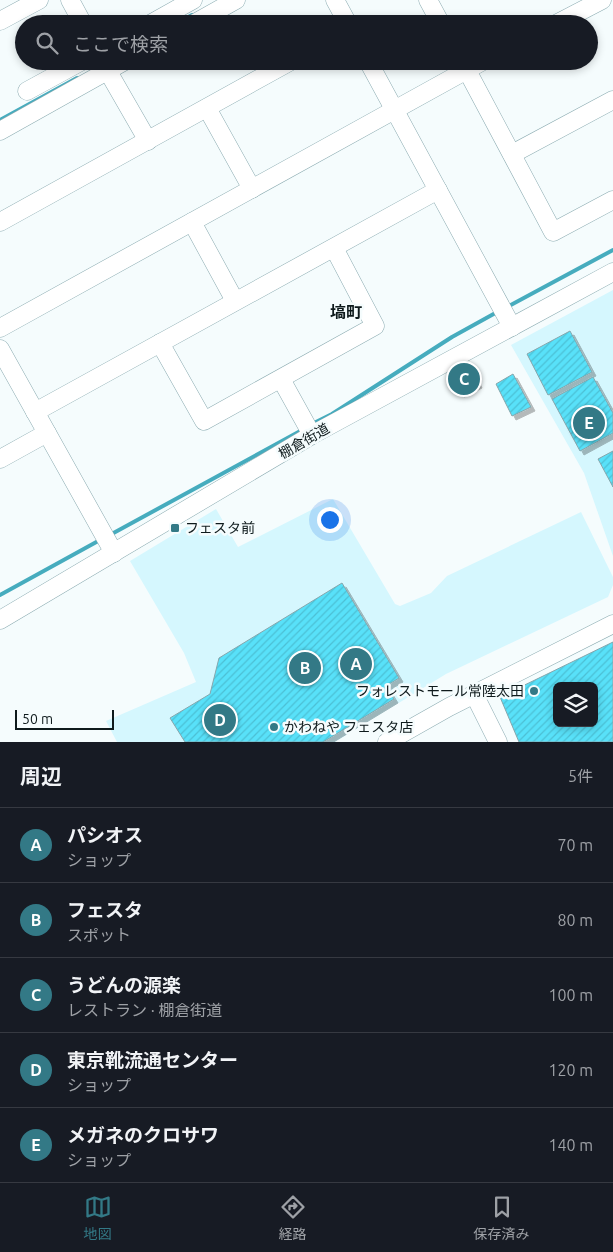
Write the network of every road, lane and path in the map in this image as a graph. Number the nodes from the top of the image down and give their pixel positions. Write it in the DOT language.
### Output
graph roads {
  1 [pos="39,0"];
  2 [pos="70,0"];
  3 [pos="193,0"];
  4 [pos="236,0"];
  5 [pos="335,0"];
  6 [pos="428,0"];
  7 [pos="602,0"];
  8 [pos="78,15"];
  9 [pos="166,15"];
  10 [pos="209,15"];
  11 [pos="343,15"];
  12 [pos="436,15"];
  13 [pos="573,15"];
  14 [pos="0,21"];
  15 [pos="66,70"];
  16 [pos="99,70"];
  17 [pos="107,70"];
  18 [pos="275,70"];
  19 [pos="373,70"];
  20 [pos="458,70"];
  21 [pos="466,70"];
  22 [pos="27,92"];
  23 [pos="613,100"];
  24 [pos="208,108"];
  25 [pos="395,111"];
  26 [pos="0,131"];
  27 [pos="148,141"];
  28 [pos="512,154"];
  29 [pos="252,189"];
  30 [pos="438,190"];
  31 [pos="613,200"];
  32 [pos="0,222"];
  33 [pos="192,222"];
  34 [pos="334,248"];
  35 [pos="613,272"];
  36 [pos="235,301"];
  37 [pos="512,327"];
  38 [pos="0,328"];
  39 [pos="160,343"];
  40 [pos="0,349"];
  41 [pos="281,379"];
  42 [pos="35,412"];
  43 [pos="46,433"];
  44 [pos="312,435"];
  45 [pos="0,459"];
  46 [pos="114,553"];
  47 [pos="0,620"];
  48 [pos="613,624"];
  49 [pos="474,694"];
  50 [pos="387,742"];
  51 [pos="498,742"];
  1 -- 14 [label="street"];
  2 -- 8 [label="street"];
  3 -- 9 [label="street"];
  4 -- 10 [label="street"];
  5 -- 11 [label="street"];
  6 -- 12 [label="street"];
  7 -- 13 [label="street"];
  15 -- 22 [label="street"];
  16 -- 26 [label="street"];
  17 -- 27 [label="street"];
  18 -- 24 [label="street"];
  19 -- 25 [label="street"];
  20 -- 25 [label="street"];
  21 -- 28 [label="street"];
  23 -- 28 [label="street"];
  24 -- 27 [label="street"];
  24 -- 29 [label="street"];
  25 -- 29 [label="street"];
  25 -- 30 [label="street"];
  27 -- 32 [label="street"];
  28 -- 31 [label="street"];
  29 -- 33 [label="street"];
  30 -- 34 [label="street"];
  30 -- 37 [label="street"];
  33 -- 36 [label="street"];
  33 -- 38 [label="street"];
  34 -- 36 [label="street"];
  34 -- 41 [label="street"];
  35 -- 37 [label="street, 棚倉街道"];
  36 -- 39 [label="street"];
  37 -- 44 [label="street, 棚倉街道"];
  39 -- 41 [label="street"];
  39 -- 42 [label="street"];
  40 -- 42 [label="street"];
  41 -- 44 [label="street"];
  42 -- 43 [label="street"];
  43 -- 45 [label="street"];
  43 -- 46 [label="street"];
  44 -- 46 [label="street, 棚倉街道"];
  46 -- 47 [label="street, 棚倉街道"];
  48 -- 49 [label="street"];
  49 -- 50 [label="street"];
  49 -- 51 [label="street"];
}
